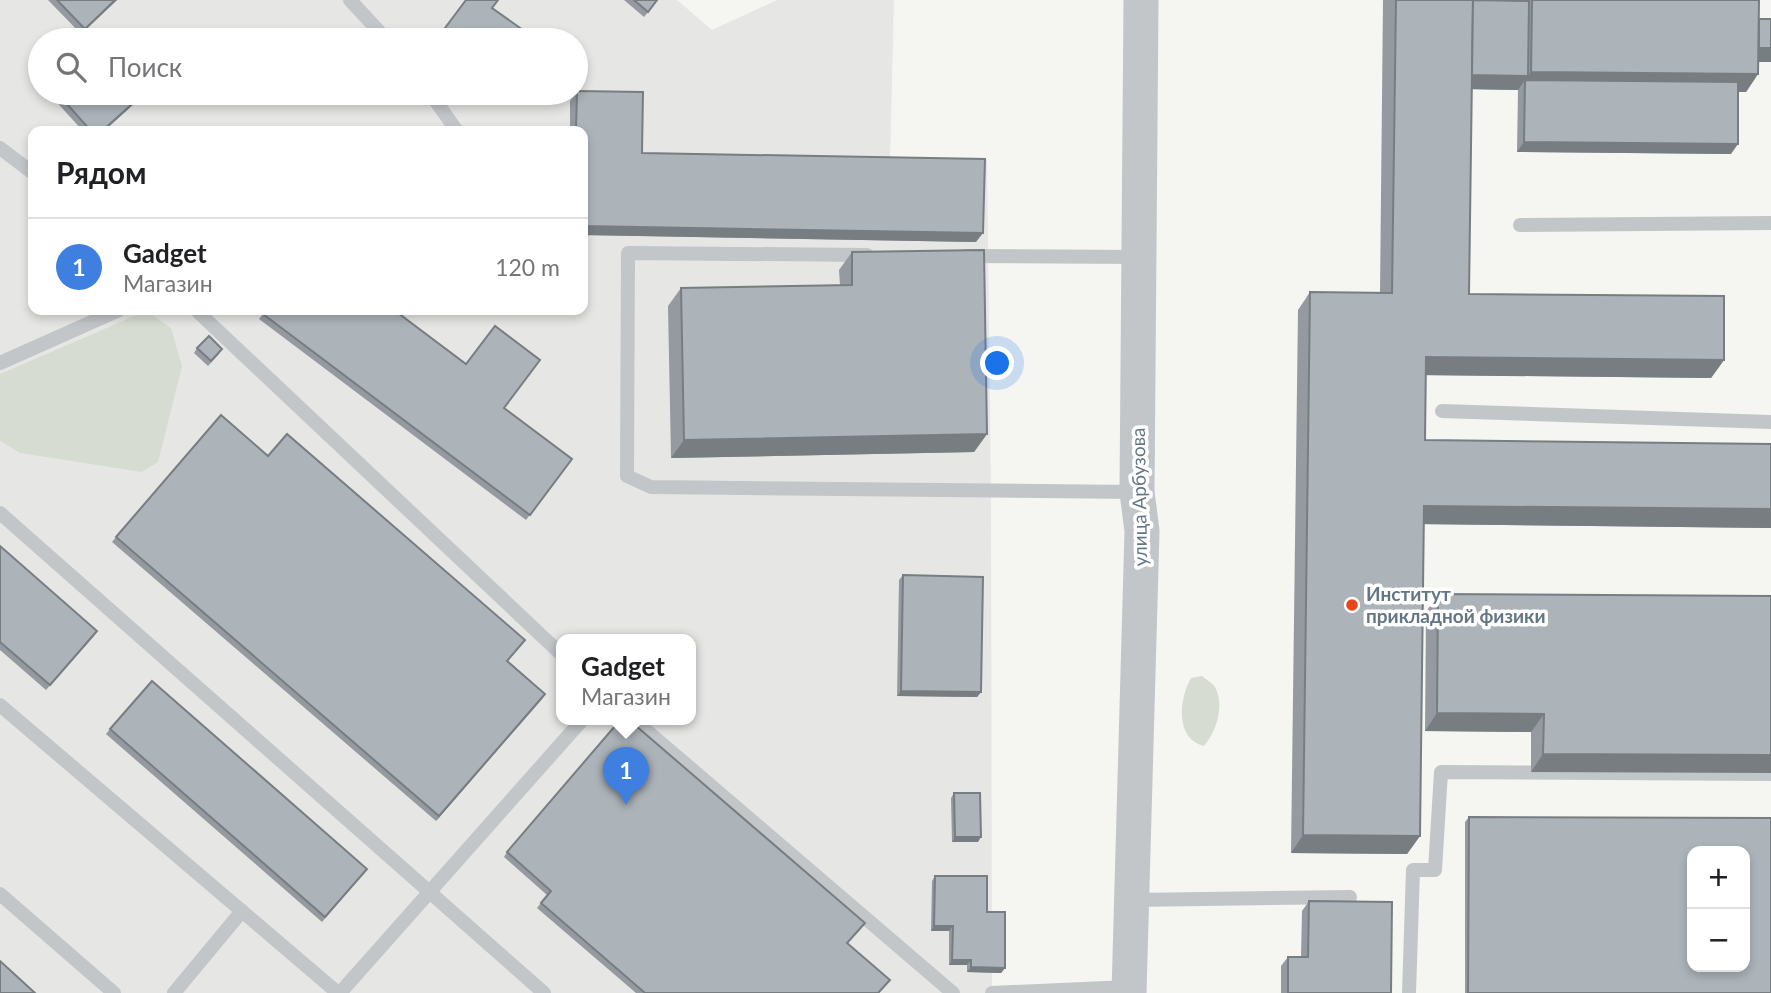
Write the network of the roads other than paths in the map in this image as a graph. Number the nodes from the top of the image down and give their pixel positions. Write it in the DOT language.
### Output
graph roads {
  1 [pos="350,0"];
  2 [pos="1141,0"];
  3 [pos="376,28"];
  4 [pos="439,105"];
  5 [pos="453,126"];
  6 [pos="0,148"];
  7 [pos="28,169"];
  8 [pos="1771,223"];
  9 [pos="1520,225"];
  10 [pos="877,255"];
  11 [pos="946,256"];
  12 [pos="1138,257"];
  13 [pos="108,315"];
  14 [pos="201,315"];
  15 [pos="0,363"];
  16 [pos="1442,411"];
  17 [pos="1771,422"];
  18 [pos="1137,492"];
  19 [pos="0,513"];
  20 [pos="556,649"];
  21 [pos="0,705"];
  22 [pos="578,725"];
  23 [pos="640,725"];
  24 [pos="1771,774"];
  25 [pos="430,892"];
  26 [pos="0,894"];
  27 [pos="1350,897"];
  28 [pos="1132,900"];
  29 [pos="242,911"];
  30 [pos="1129,990"];
  31 [pos="1052,992"];
  32 [pos="114,993"];
  33 [pos="174,993"];
  34 [pos="339,993"];
  35 [pos="544,993"];
  36 [pos="953,993"];
  37 [pos="992,993"];
  38 [pos="1409,993"];
  1 -- 3 [label="lane"];
  2 -- 12 [label="street, улица Арбузова"];
  4 -- 5 [label="lane"];
  6 -- 7 [label="lane"];
  8 -- 9 [label="lane"];
  10 -- 18 [label="lane"];
  11 -- 12 [label="lane"];
  12 -- 18 [label="street, улица Арбузова"];
  13 -- 15 [label="lane"];
  14 -- 20 [label="lane"];
  16 -- 17 [label="lane"];
  18 -- 28 [label="street, улица Арбузова"];
  19 -- 25 [label="lane"];
  21 -- 29 [label="lane"];
  22 -- 25 [label="lane"];
  23 -- 36 [label="lane"];
  24 -- 38 [label="lane"];
  25 -- 34 [label="lane"];
  25 -- 35 [label="lane"];
  26 -- 32 [label="lane"];
  27 -- 28 [label="lane"];
  28 -- 30 [label="street, улица Арбузова"];
  29 -- 33 [label="lane"];
  29 -- 34 [label="lane"];
  30 -- 31 [label="lane"];
  31 -- 37 [label="lane"];
}
